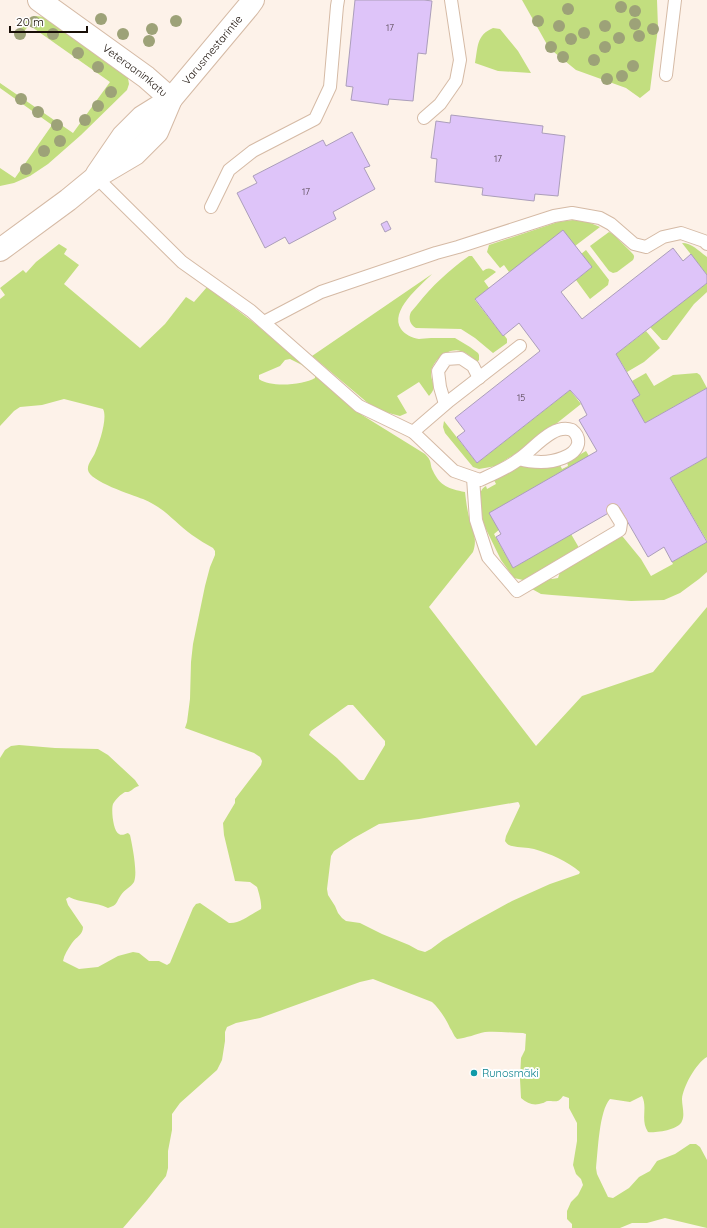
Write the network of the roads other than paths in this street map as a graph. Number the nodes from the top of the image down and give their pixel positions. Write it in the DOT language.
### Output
graph roads {
  1 [pos="39,0"];
  2 [pos="253,0"];
  3 [pos="338,0"];
  4 [pos="451,0"];
  5 [pos="675,0"];
  6 [pos="666,75"];
  7 [pos="172,99"];
  8 [pos="424,118"];
  9 [pos="96,177"];
  10 [pos="211,207"];
  11 [pos="707,244"];
  12 [pos="0,250"];
  13 [pos="264,322"];
  14 [pos="520,346"];
  15 [pos="479,378"];
  16 [pos="445,404"];
  17 [pos="413,432"];
  18 [pos="519,459"];
  19 [pos="473,478"];
  20 [pos="613,510"];
  1 -- 7 [label="street, Veteraaninkatu"];
  2 -- 7 [label="street, Varusmestarintie"];
  3 -- 10 [label="lane"];
  4 -- 8 [label="lane"];
  5 -- 6 [label="lane"];
  7 -- 9 [label="street, Varusmestarintie"];
  9 -- 12 [label="street, Varusmestarintie"];
  9 -- 13 [label="lane"];
  11 -- 13 [label="lane"];
  13 -- 17 [label="lane"];
  14 -- 15 [label="lane"];
  15 -- 16 [label="lane"];
  15 -- 16 [label="lane"];
  16 -- 17 [label="lane"];
  17 -- 19 [label="lane"];
  18 -- 19 [label="lane"];
  19 -- 20 [label="lane"];
}
